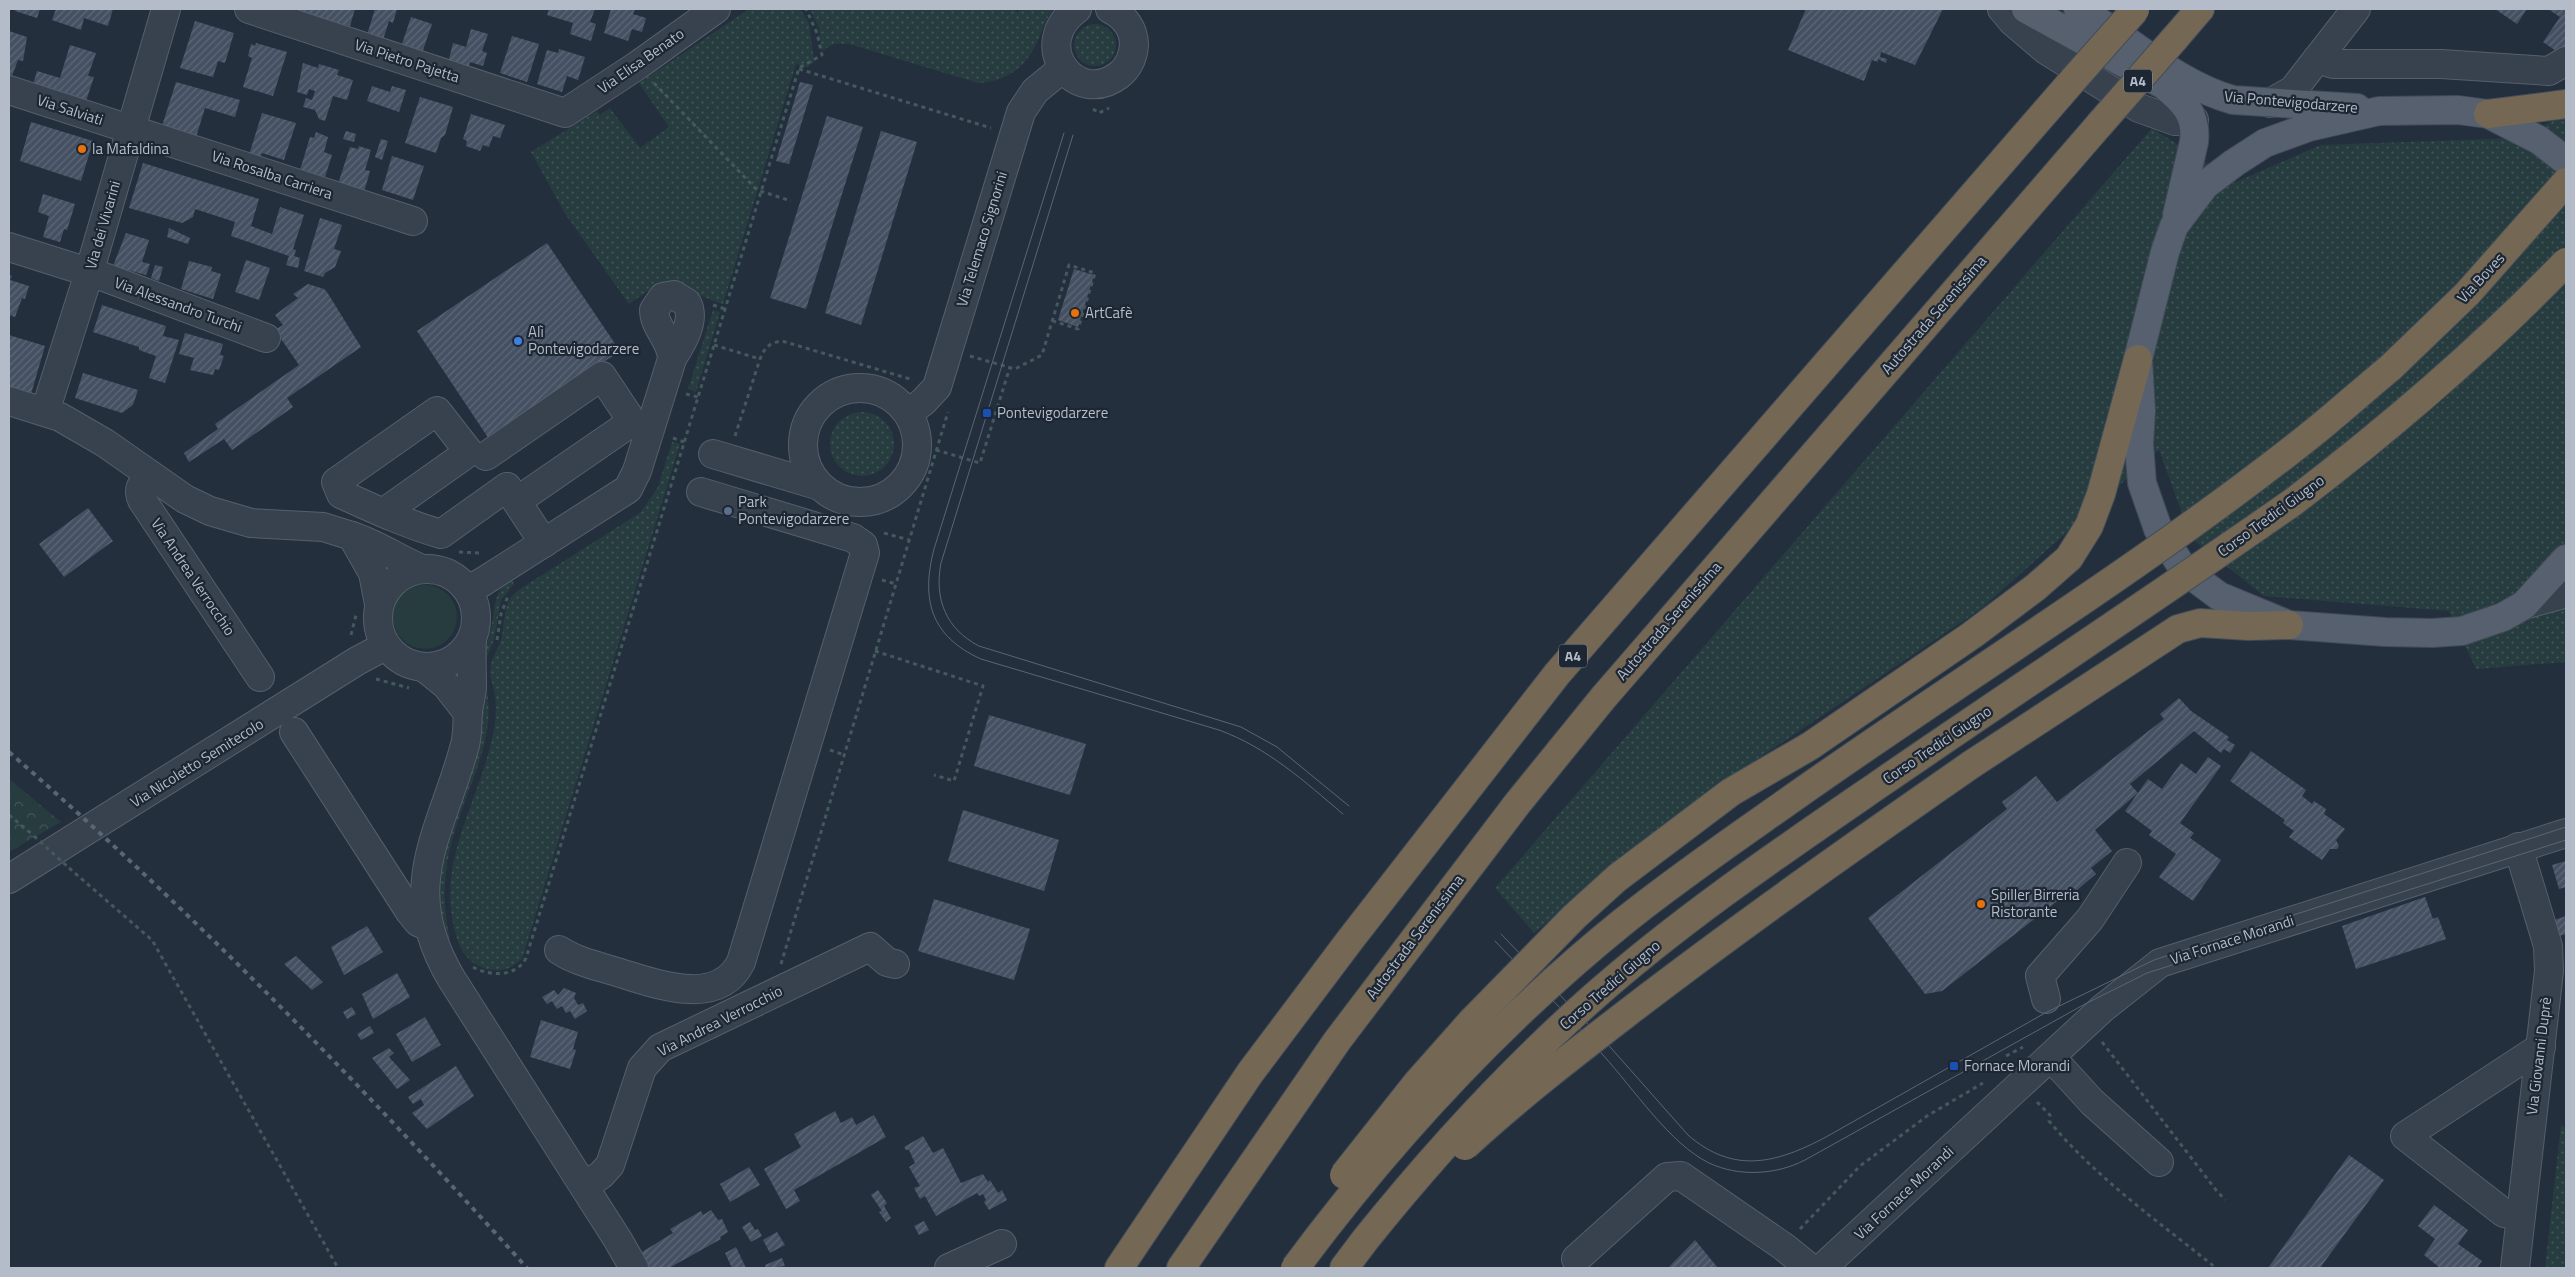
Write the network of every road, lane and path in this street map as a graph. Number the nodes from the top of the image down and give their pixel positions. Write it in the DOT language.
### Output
graph roads {
  1 [pos="166,9"];
  2 [pos="249,9"];
  3 [pos="714,9"];
  4 [pos="806,9"];
  5 [pos="2002,9"];
  6 [pos="2026,9"];
  7 [pos="2135,9"];
  8 [pos="2200,9"];
  9 [pos="2356,9"];
  10 [pos="1077,10"];
  11 [pos="2089,11"];
  12 [pos="1122,14"];
  13 [pos="2317,59"];
  14 [pos="2566,61"];
  15 [pos="638,65"];
  16 [pos="798,68"];
  17 [pos="1063,68"];
  18 [pos="9,90"];
  19 [pos="2270,103"];
  20 [pos="2566,104"];
  21 [pos="2379,111"];
  22 [pos="565,113"];
  23 [pos="2488,114"];
  24 [pos="2194,120"];
  25 [pos="131,130"];
  26 [pos="1014,135"];
  27 [pos="2566,161"];
  28 [pos="2566,182"];
  29 [pos="761,192"];
  30 [pos="791,200"];
  31 [pos="413,221"];
  32 [pos="2174,226"];
  33 [pos="9,247"];
  34 [pos="2566,262"];
  35 [pos="89,273"];
  36 [pos="1052,322"];
  37 [pos="266,338"];
  38 [pos="714,345"];
  39 [pos="968,355"];
  40 [pos="672,359"];
  41 [pos="760,359"];
  42 [pos="2138,359"];
  43 [pos="1010,367"];
  44 [pos="936,388"];
  45 [pos="9,401"];
  46 [pos="45,412"];
  47 [pos="908,413"];
  48 [pos="804,433"];
  49 [pos="936,450"];
  50 [pos="478,454"];
  51 [pos="720,457"];
  52 [pos="757,467"];
  53 [pos="149,476"];
  54 [pos="820,486"];
  55 [pos="702,492"];
  56 [pos="512,494"];
  57 [pos="383,513"];
  58 [pos="880,532"];
  59 [pos="352,536"];
  60 [pos="909,540"];
  61 [pos="544,543"];
  62 [pos="2566,559"];
  63 [pos="422,569"];
  64 [pos="467,589"];
  65 [pos="2566,590"];
  66 [pos="512,591"];
  67 [pos="379,604"];
  68 [pos="2524,604"];
  69 [pos="2289,625"];
  70 [pos="484,641"];
  71 [pos="385,646"];
  72 [pos="875,651"];
  73 [pos="260,677"];
  74 [pos="375,678"];
  75 [pos="422,679"];
  76 [pos="468,713"];
  77 [pos="294,732"];
  78 [pos="934,775"];
  79 [pos="9,814"];
  80 [pos="2566,833"];
  81 [pos="2518,847"];
  82 [pos="2127,863"];
  83 [pos="9,879"];
  84 [pos="429,927"];
  85 [pos="559,950"];
  86 [pos="895,964"];
  87 [pos="470,965"];
  88 [pos="780,965"];
  89 [pos="2046,999"];
  90 [pos="2102,1041"];
  91 [pos="2540,1048"];
  92 [pos="2051,1057"];
  93 [pos="1987,1081"];
  94 [pos="2050,1116"];
  95 [pos="2159,1162"];
  96 [pos="584,1186"];
  97 [pos="2226,1200"];
  98 [pos="2521,1215"];
  99 [pos="1793,1236"];
  100 [pos="1365,1240"];
  101 [pos="1002,1244"];
  102 [pos="1576,1259"];
  103 [pos="338,1268"];
  104 [pos="634,1268"];
  105 [pos="949,1268"];
  106 [pos="1119,1268"];
  107 [pos="1181,1268"];
  108 [pos="1290,1268"];
  109 [pos="1295,1268"];
  110 [pos="1344,1268"];
  111 [pos="1810,1268"];
  112 [pos="1822,1268"];
  113 [pos="2216,1268"];
  114 [pos="2515,1268"];
  1 -- 25 [label="street, Via dei Vivarini"];
  2 -- 22 [label="street, Via Pietro Pajetta"];
  3 -- 15 [label="street, Via Elisa Benato"];
  4 -- 16 [label="path"];
  5 -- 24 [label="street"];
  6 -- 24 [label="main road"];
  7 -- 106 [label="highway, A4, bridge"];
  8 -- 107 [label="highway, Autostrada Serenissima / A4, bridge"];
  9 -- 13 [label="street"];
  10 -- 17 [label="street"];
  11 -- 19 [label="main road, Via Pontevigodarzere"];
  12 -- 17 [label="street"];
  13 -- 14 [label="street"];
  13 -- 19 [label="street"];
  15 -- 22 [label="street, Via Elisa Benato"];
  15 -- 29 [label="path"];
  16 -- 26 [label="path"];
  16 -- 29 [label="path"];
  17 -- 26 [label="street, Via Telemaco Signorini"];
  18 -- 25 [label="street, Via Salviati"];
  19 -- 21 [label="main road, Via Pontevigodarzere"];
  20 -- 23 [label="highway"];
  21 -- 23 [label="main road"];
  21 -- 32 [label="main road"];
  23 -- 27 [label="main road"];
  24 -- 32 [label="main road"];
  25 -- 31 [label="street, Via Rosalba Carriera"];
  25 -- 35 [label="street, Via dei Vivarini"];
  26 -- 44 [label="street, Via Telemaco Signorini"];
  28 -- 109 [label="highway, Via Boves, bridge"];
  29 -- 30 [label="path"];
  29 -- 87 [label="path"];
  32 -- 42 [label="main road"];
  33 -- 35 [label="street, Via Alessandro Turchi"];
  34 -- 100 [label="highway, Corso Tredici Giugno, bridge"];
  35 -- 37 [label="street, Via Alessandro Turchi"];
  35 -- 46 [label="street, Via dei Vivarini"];
  36 -- 36 [label="path"];
  36 -- 43 [label="path"];
  38 -- 41 [label="path"];
  39 -- 43 [label="path"];
  40 -- 61 [label="street"];
  41 -- 44 [label="path"];
  41 -- 51 [label="path"];
  42 -- 69 [label="main road"];
  42 -- 108 [label="highway, bridge"];
  43 -- 49 [label="path"];
  44 -- 47 [label="street, Via Telemaco Signorini"];
  44 -- 49 [label="path"];
  45 -- 46 [label="street"];
  46 -- 53 [label="street"];
  47 -- 48 [label="street"];
  47 -- 54 [label="street"];
  48 -- 52 [label="street"];
  48 -- 54 [label="street"];
  49 -- 60 [label="path"];
  50 -- 56 [label="street"];
  50 -- 56 [label="street"];
  50 -- 57 [label="street"];
  50 -- 57 [label="street"];
  51 -- 52 [label="street"];
  52 -- 54 [label="street"];
  53 -- 59 [label="street"];
  53 -- 73 [label="street, Via Andrea Verrocchio"];
  55 -- 85 [label="street"];
  56 -- 57 [label="street"];
  56 -- 61 [label="street"];
  58 -- 60 [label="path"];
  59 -- 63 [label="street"];
  59 -- 67 [label="street"];
  60 -- 72 [label="path"];
  61 -- 64 [label="street"];
  62 -- 68 [label="main road"];
  63 -- 64 [label="street"];
  63 -- 67 [label="street"];
  64 -- 70 [label="street"];
  65 -- 68 [label="street"];
  66 -- 70 [label="path"];
  67 -- 71 [label="street"];
  68 -- 69 [label="main road"];
  69 -- 100 [label="highway, bridge"];
  70 -- 75 [label="street"];
  70 -- 76 [label="street"];
  71 -- 75 [label="street"];
  71 -- 83 [label="street, Via Nicoletto Semitecolo"];
  72 -- 78 [label="path"];
  72 -- 88 [label="path"];
  74 -- 75 [label="path"];
  75 -- 76 [label="street"];
  76 -- 84 [label="street"];
  77 -- 84 [label="street"];
  79 -- 103 [label="path, bridge"];
  80 -- 81 [label="street, Via Fornace Morandi"];
  81 -- 91 [label="street, Via Giovanni Duprè"];
  81 -- 92 [label="street, Via Fornace Morandi"];
  82 -- 89 [label="street"];
  84 -- 96 [label="street"];
  86 -- 96 [label="street, Via Andrea Verrocchio"];
  90 -- 97 [label="path"];
  91 -- 98 [label="street, Via Giovanni Duprè"];
  91 -- 98 [label="street"];
  92 -- 95 [label="street"];
  92 -- 112 [label="street, Via Fornace Morandi"];
  93 -- 99 [label="path"];
  94 -- 113 [label="path"];
  96 -- 104 [label="street"];
  98 -- 114 [label="street, Via Giovanni Duprè"];
  100 -- 110 [label="highway, Corso Tredici Giugno"];
  101 -- 105 [label="street"];
  102 -- 111 [label="street"];
}
